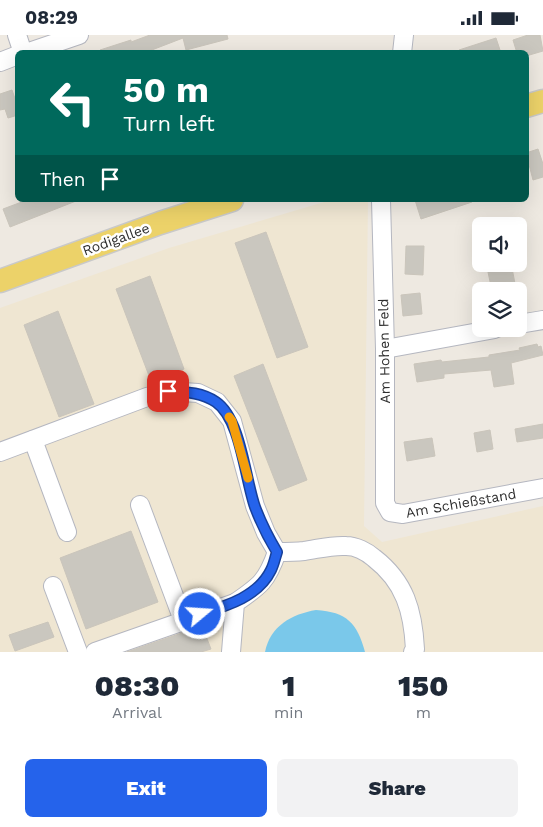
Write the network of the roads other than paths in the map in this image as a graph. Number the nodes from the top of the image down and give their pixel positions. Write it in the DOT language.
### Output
graph roads {
  1 [pos="17,35"];
  2 [pos="79,35"];
  3 [pos="404,35"];
  4 [pos="23,50"];
  5 [pos="33,50"];
  6 [pos="402,50"];
  7 [pos="15,56"];
  8 [pos="0,62"];
  9 [pos="543,101"];
  10 [pos="529,105"];
  11 [pos="226,202"];
  12 [pos="381,202"];
  13 [pos="0,281"];
  14 [pos="543,320"];
  15 [pos="527,323"];
  16 [pos="472,333"];
  17 [pos="385,349"];
  18 [pos="34,440"];
  19 [pos="0,452"];
  20 [pos="543,488"];
  21 [pos="385,503"];
  22 [pos="140,505"];
  23 [pos="67,532"];
  24 [pos="277,552"];
  25 [pos="53,586"];
  26 [pos="235,603"];
  27 [pos="183,620"];
  28 [pos="78,652"];
  29 [pos="95,652"];
  30 [pos="231,652"];
  31 [pos="413,652"];
  1 -- 4 [label="street"];
  2 -- 5 [label="street"];
  3 -- 6 [label="street"];
  7 -- 8 [label="street"];
  9 -- 10 [label="main road"];
  11 -- 13 [label="main road, Rodigallee"];
  12 -- 17 [label="street, Am Hohen Feld"];
  14 -- 15 [label="street"];
  16 -- 17 [label="street"];
  17 -- 21 [label="street, Am Hohen Feld"];
  18 -- 19 [label="street"];
  18 -- 23 [label="street"];
  18 -- 24 [label="street"];
  20 -- 21 [label="street, Am Schießstand"];
  22 -- 27 [label="street"];
  24 -- 26 [label="street"];
  24 -- 31 [label="street"];
  25 -- 28 [label="street"];
  26 -- 27 [label="street"];
  26 -- 30 [label="street"];
  27 -- 29 [label="street"];
}
